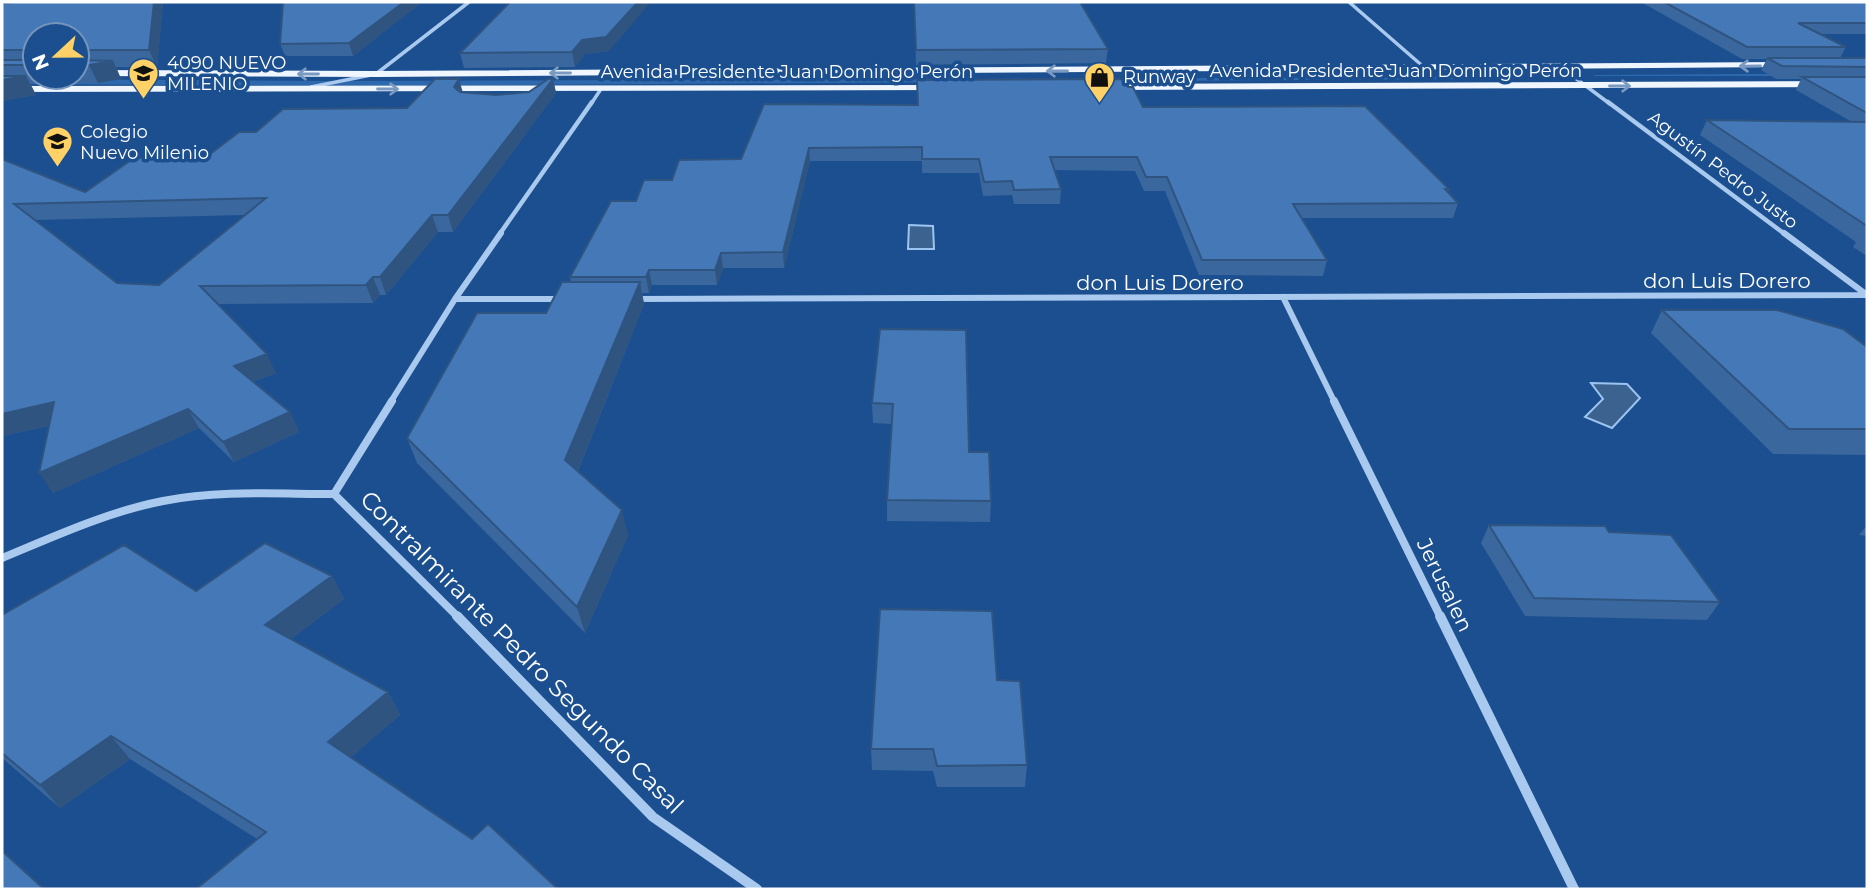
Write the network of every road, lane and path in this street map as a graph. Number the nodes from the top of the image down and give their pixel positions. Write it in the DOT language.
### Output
graph roads {
  1 [pos="469,2"];
  2 [pos="1349,2"];
  3 [pos="1798,65"];
  4 [pos="1562,68"];
  5 [pos="1426,69"];
  6 [pos="91,73"];
  7 [pos="376,74"];
  8 [pos="1867,84"];
  9 [pos="1588,86"];
  10 [pos="1102,87"];
  11 [pos="949,88"];
  12 [pos="2,89"];
  13 [pos="286,89"];
  14 [pos="601,89"];
  15 [pos="1867,295"];
  16 [pos="1283,297"];
  17 [pos="455,299"];
  18 [pos="565,299"];
  19 [pos="621,299"];
  20 [pos="334,494"];
  21 [pos="2,558"];
  22 [pos="757,889"];
  23 [pos="1574,889"];
  1 -- 7 [label="street"];
  2 -- 5 [label="street"];
  3 -- 4 [label="main road, Avenida Presidente Juan Domingo Perón, one-way"];
  4 -- 5 [label="main road, Avenida Presidente Juan Domingo Perón"];
  4 -- 9 [label="street, Agustín Pedro Justo"];
  5 -- 7 [label="main road, Avenida Presidente Juan Domingo Perón, one-way"];
  7 -- 6 [label="main road, Avenida Presidente Juan Domingo Perón, one-way"];
  7 -- 13 [label="street"];
  9 -- 8 [label="main road, Avenida Presidente Juan Domingo Perón, one-way"];
  9 -- 10 [label="main road, Avenida Presidente Juan Domingo Perón"];
  9 -- 15 [label="street, Agustín Pedro Justo"];
  11 -- 14 [label="main road, Avenida Presidente Juan Domingo Perón"];
  12 -- 13 [label="main road, Avenida Presidente Juan Domingo Perón"];
  13 -- 14 [label="main road, Avenida Presidente Juan Domingo Perón, one-way"];
  14 -- 17 [label="street"];
  15 -- 16 [label="street, don Luis Dorero"];
  16 -- 19 [label="street, don Luis Dorero"];
  16 -- 23 [label="street, Jerusalen"];
  17 -- 18 [label="street"];
  17 -- 20 [label="street"];
  20 -- 21 [label="street, Contralmirante Pedro Segundo Casal"];
  20 -- 22 [label="street, Contralmirante Pedro Segundo Casal"];
}
